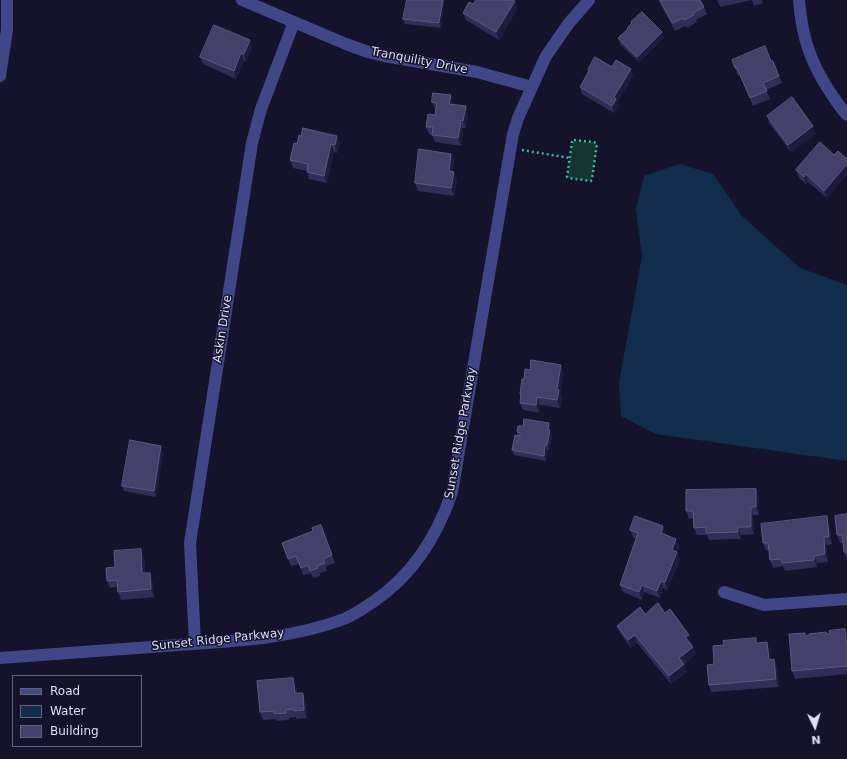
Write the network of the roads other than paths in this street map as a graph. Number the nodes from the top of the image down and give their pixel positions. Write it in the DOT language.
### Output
graph roads {
  1 [pos="7,0"];
  2 [pos="242,0"];
  3 [pos="589,0"];
  4 [pos="799,0"];
  5 [pos="294,22"];
  6 [pos="0,76"];
  7 [pos="532,87"];
  8 [pos="847,115"];
  9 [pos="724,592"];
  10 [pos="847,599"];
  11 [pos="195,644"];
  12 [pos="0,658"];
  1 -- 6 [label="street"];
  2 -- 5 [label="street, Tranquility Drive"];
  3 -- 7 [label="street, Sunset Ridge Parkway"];
  4 -- 8 [label="street"];
  5 -- 7 [label="street, Tranquility Drive"];
  5 -- 11 [label="street, Askin Drive"];
  7 -- 11 [label="street, Sunset Ridge Parkway"];
  9 -- 10 [label="street"];
  11 -- 12 [label="street, Sunset Ridge Parkway"];
}
